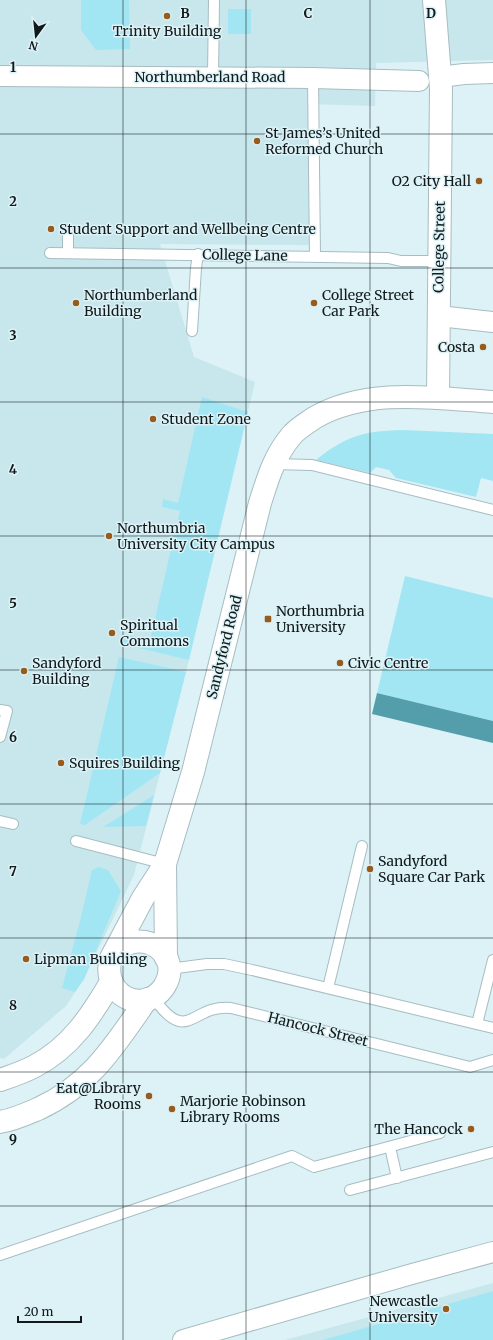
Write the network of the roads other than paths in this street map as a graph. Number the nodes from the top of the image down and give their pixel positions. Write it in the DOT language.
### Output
graph roads {
  1 [pos="214,0"];
  2 [pos="434,0"];
  3 [pos="493,73"];
  4 [pos="0,76"];
  5 [pos="214,77"];
  6 [pos="313,78"];
  7 [pos="429,79"];
  8 [pos="68,232"];
  9 [pos="50,252"];
  10 [pos="68,253"];
  11 [pos="198,254"];
  12 [pos="315,256"];
  13 [pos="439,261"];
  14 [pos="439,316"];
  15 [pos="493,322"];
  16 [pos="192,331"];
  17 [pos="438,398"];
  18 [pos="493,402"];
  19 [pos="273,464"];
  20 [pos="493,510"];
  21 [pos="0,710"];
  22 [pos="0,737"];
  23 [pos="0,821"];
  24 [pos="13,824"];
  25 [pos="76,841"];
  26 [pos="362,846"];
  27 [pos="165,864"];
  28 [pos="116,951"];
  29 [pos="493,960"];
  30 [pos="167,963"];
  31 [pos="111,982"];
  32 [pos="328,988"];
  33 [pos="150,998"];
  34 [pos="477,1024"];
  35 [pos="493,1028"];
  36 [pos="493,1060"];
  37 [pos="0,1080"];
  38 [pos="0,1122"];
  39 [pos="440,1133"];
  40 [pos="390,1147"];
  41 [pos="493,1152"];
  42 [pos="397,1178"];
  43 [pos="350,1190"];
  44 [pos="493,1252"];
  45 [pos="0,1255"];
  46 [pos="183,1340"];
  1 -- 5 [label="lane"];
  2 -- 7 [label="main road, College Street"];
  3 -- 7 [label="street, Northumberland Road"];
  4 -- 5 [label="street, Northumberland Road"];
  5 -- 6 [label="street, Northumberland Road"];
  6 -- 7 [label="street, Northumberland Road"];
  6 -- 12 [label="lane"];
  7 -- 13 [label="main road, College Street"];
  8 -- 10 [label="lane"];
  9 -- 10 [label="lane, College Lane"];
  10 -- 11 [label="lane, College Lane"];
  11 -- 12 [label="lane, College Lane"];
  11 -- 16 [label="lane"];
  12 -- 13 [label="lane, College Lane"];
  13 -- 14 [label="main road, College Street"];
  14 -- 15 [label="street"];
  14 -- 17 [label="main road, College Street"];
  17 -- 18 [label="main road"];
  17 -- 19 [label="main road, Sandyford Road"];
  19 -- 20 [label="lane"];
  19 -- 27 [label="main road, Sandyford Road"];
  21 -- 22 [label="lane"];
  23 -- 24 [label="lane"];
  25 -- 27 [label="lane"];
  26 -- 32 [label="lane"];
  27 -- 28 [label="main road"];
  27 -- 30 [label="main road"];
  28 -- 30 [label="main road"];
  28 -- 31 [label="main road"];
  29 -- 34 [label="lane"];
  30 -- 32 [label="lane"];
  30 -- 33 [label="main road"];
  31 -- 33 [label="main road"];
  31 -- 37 [label="main road"];
  32 -- 34 [label="lane"];
  33 -- 36 [label="lane, Hancock Street"];
  33 -- 38 [label="main road"];
  34 -- 35 [label="lane"];
  39 -- 40 [label="lane"];
  40 -- 42 [label="lane"];
  40 -- 45 [label="lane"];
  41 -- 42 [label="lane"];
  42 -- 43 [label="lane"];
  44 -- 46 [label="street"];
}
